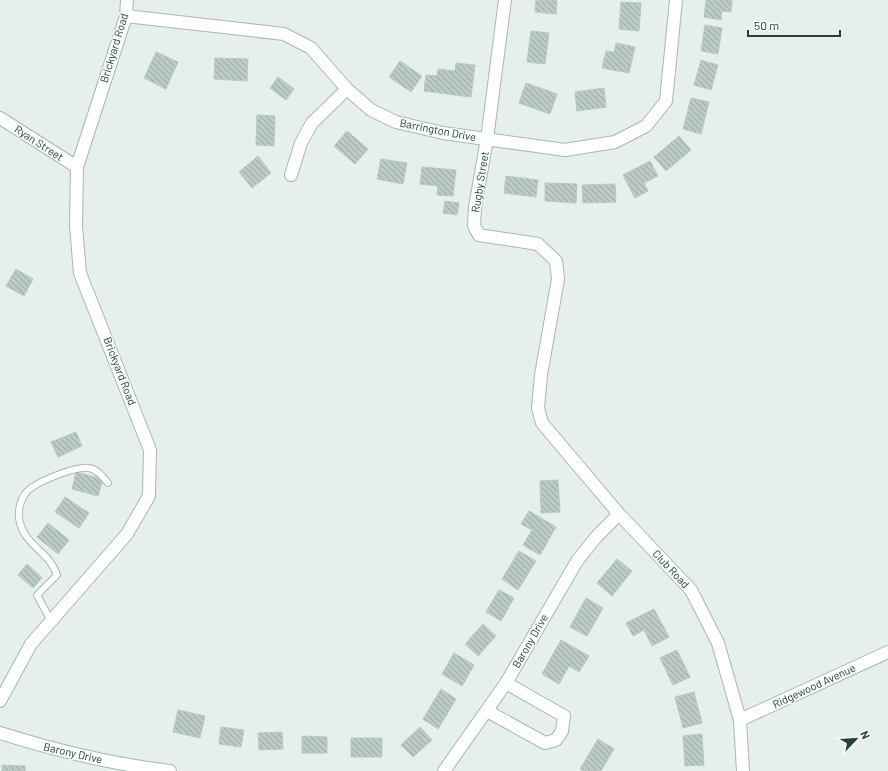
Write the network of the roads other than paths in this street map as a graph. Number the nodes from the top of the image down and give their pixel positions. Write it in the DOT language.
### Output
graph roads {
  1 [pos="127,0"];
  2 [pos="505,0"];
  3 [pos="676,0"];
  4 [pos="126,16"];
  5 [pos="347,89"];
  6 [pos="0,118"];
  7 [pos="487,139"];
  8 [pos="77,167"];
  9 [pos="291,175"];
  10 [pos="542,423"];
  11 [pos="108,483"];
  12 [pos="618,514"];
  13 [pos="51,621"];
  14 [pos="888,652"];
  15 [pos="506,683"];
  16 [pos="0,701"];
  17 [pos="487,711"];
  18 [pos="740,720"];
  19 [pos="0,733"];
  20 [pos="139,769"];
  21 [pos="170,771"];
  22 [pos="444,771"];
  23 [pos="743,771"];
  1 -- 4 [label="street, Brickyard Road"];
  2 -- 7 [label="street, Rugby Street"];
  3 -- 7 [label="street, Barrington Drive"];
  4 -- 5 [label="street, Barrington Drive"];
  4 -- 8 [label="street, Brickyard Road"];
  5 -- 7 [label="street, Barrington Drive"];
  5 -- 9 [label="street"];
  6 -- 8 [label="street, Ryan Street"];
  7 -- 10 [label="street, Rugby Street"];
  8 -- 13 [label="street, Brickyard Road"];
  10 -- 12 [label="street, Club Road"];
  11 -- 13 [label="lane"];
  12 -- 15 [label="street, Barony Drive"];
  12 -- 18 [label="street, Club Road"];
  13 -- 16 [label="street, Brickyard Road"];
  14 -- 18 [label="street, Ridgewood Avenue"];
  15 -- 17 [label="street, Barony Drive"];
  15 -- 17 [label="street"];
  17 -- 22 [label="street, Barony Drive"];
  18 -- 23 [label="street, Club Road"];
  19 -- 20 [label="street, Barony Drive"];
  20 -- 21 [label="street, Barony Drive"];
}
